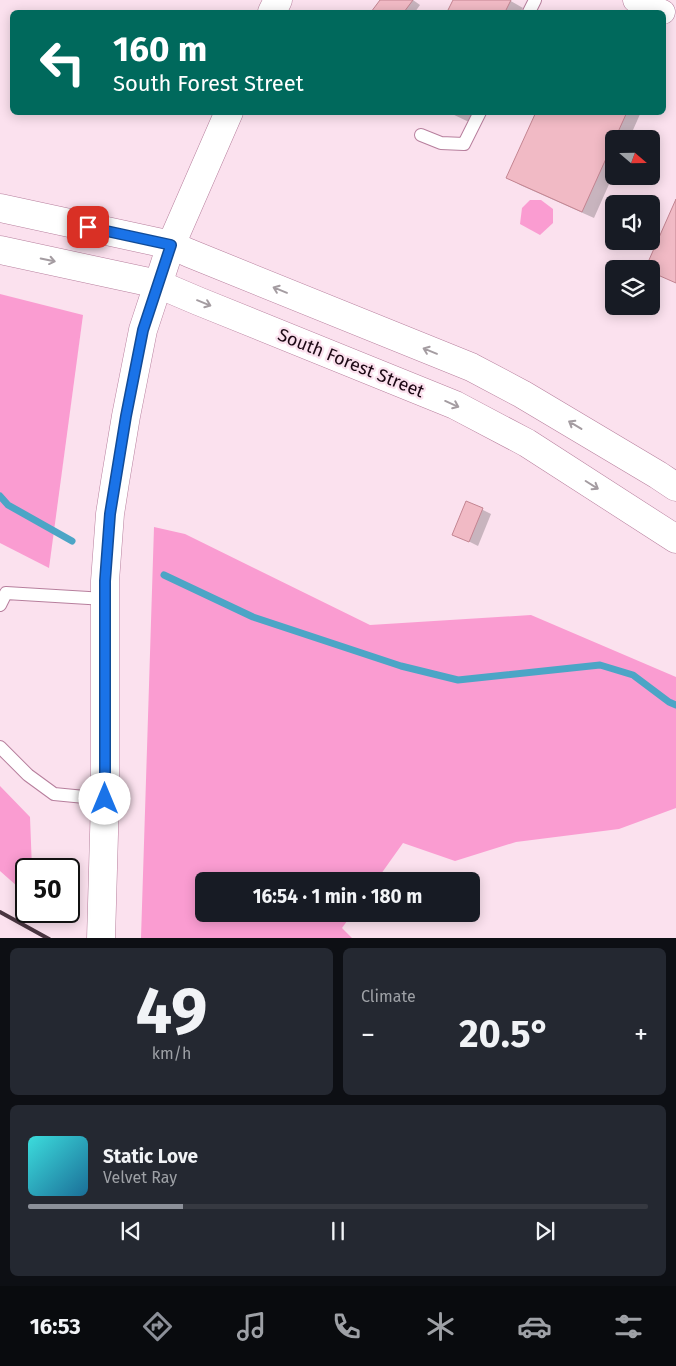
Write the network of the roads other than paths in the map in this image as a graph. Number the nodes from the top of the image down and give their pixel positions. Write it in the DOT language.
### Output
graph roads {
  1 [pos="635,0"];
  2 [pos="657,10"];
  3 [pos="227,115"];
  4 [pos="478,115"];
  5 [pos="421,135"];
  6 [pos="0,208"];
  7 [pos="171,245"];
  8 [pos="0,250"];
  9 [pos="158,284"];
  10 [pos="676,487"];
  11 [pos="676,538"];
  12 [pos="2,596"];
  13 [pos="105,599"];
  14 [pos="0,747"];
  15 [pos="105,799"];
  16 [pos="101,938"];
  1 -- 2 [label="street"];
  3 -- 7 [label="street"];
  4 -- 5 [label="lane"];
  6 -- 7 [label="street"];
  7 -- 9 [label="street"];
  10 -- 7 [label="street, one-way"];
  8 -- 9 [label="street, South Forest Street, one-way"];
  9 -- 11 [label="street, South Forest Street, one-way"];
  9 -- 13 [label="street"];
  12 -- 13 [label="lane"];
  13 -- 15 [label="street"];
  14 -- 15 [label="lane"];
  15 -- 16 [label="street"];
}
